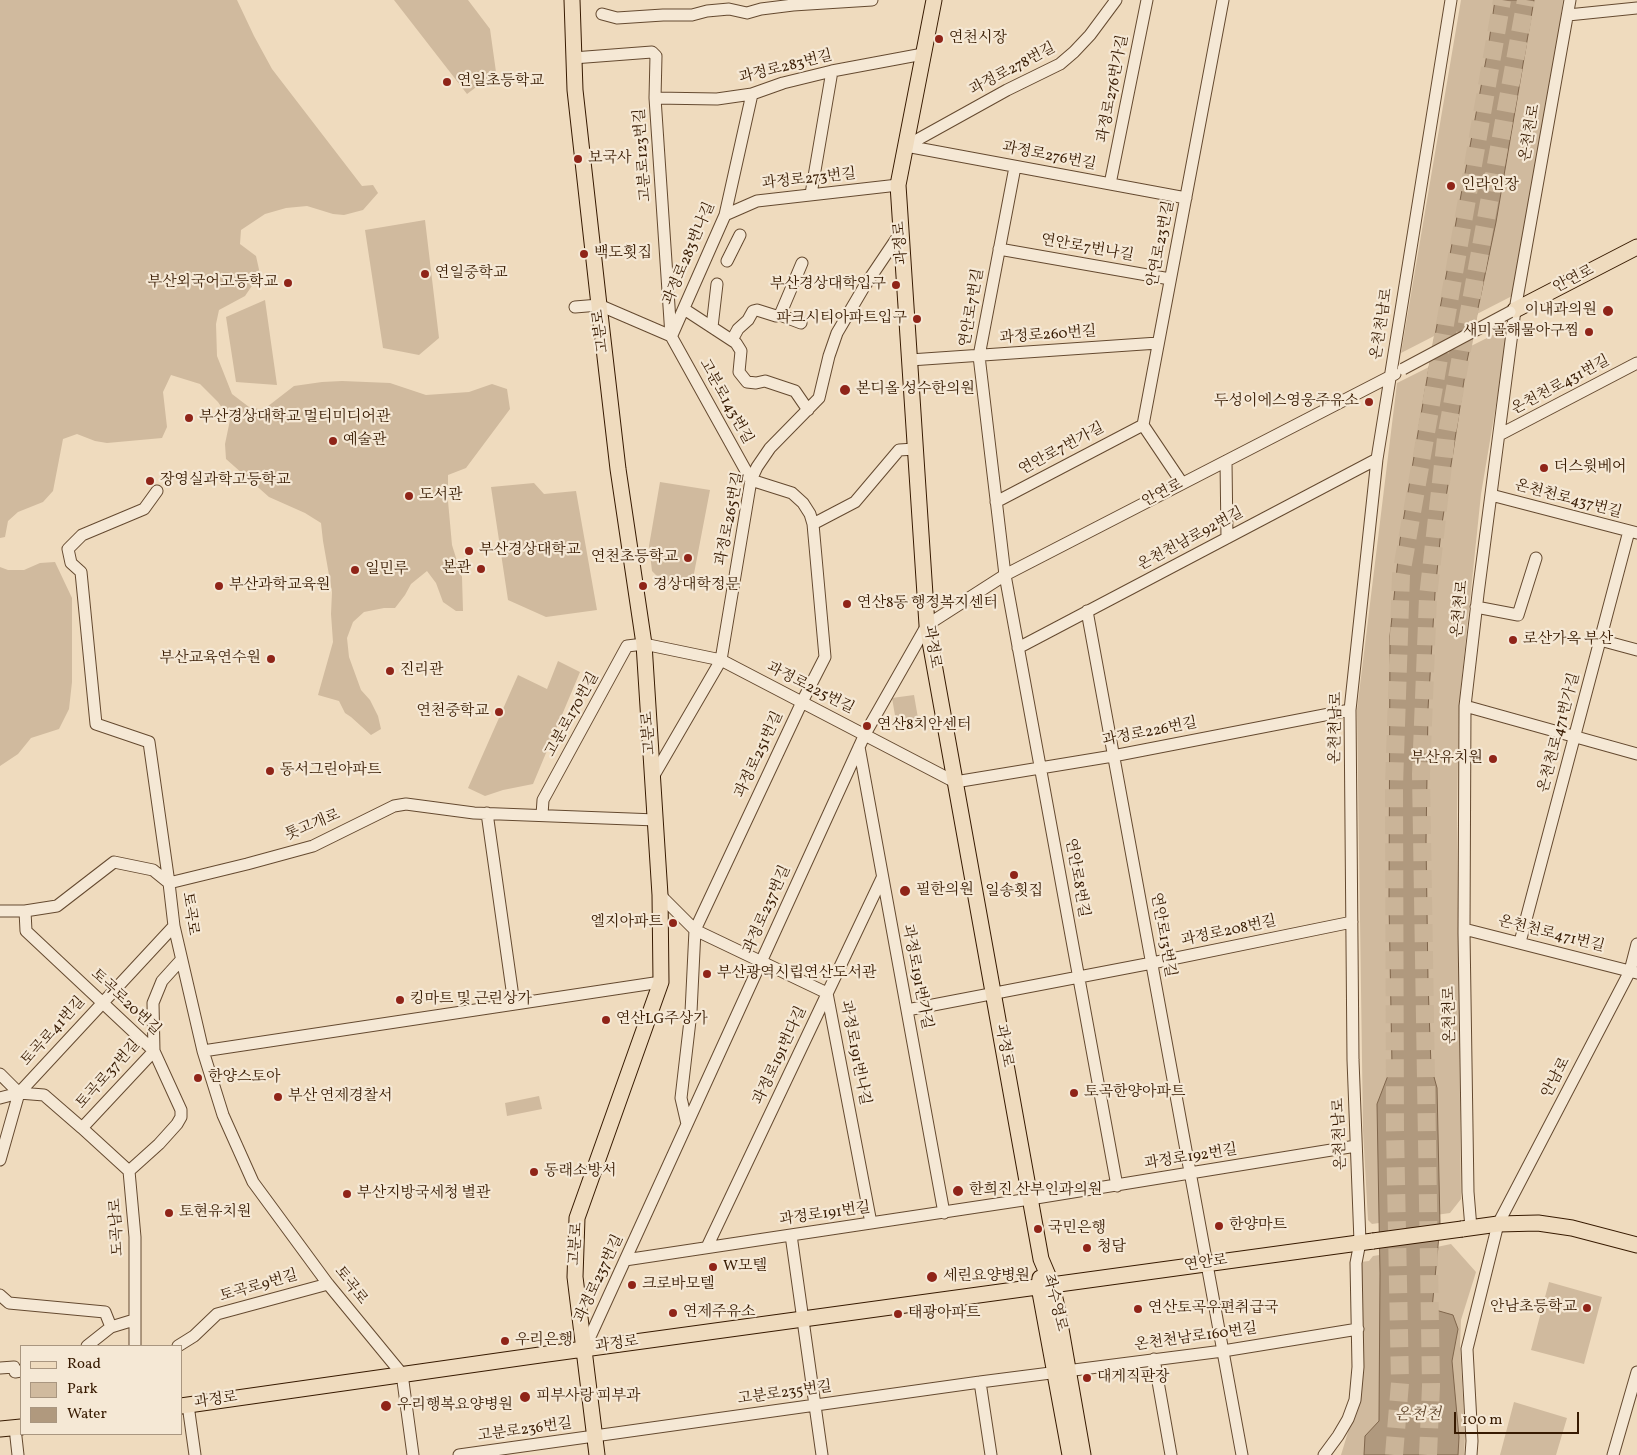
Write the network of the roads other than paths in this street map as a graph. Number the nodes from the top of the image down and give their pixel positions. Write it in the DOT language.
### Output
graph roads {
  1 [pos="572,0"];
  2 [pos="872,0"];
  3 [pos="934,0"];
  4 [pos="1116,0"];
  5 [pos="1147,0"];
  6 [pos="1223,0"];
  7 [pos="1451,0"];
  8 [pos="1570,0"];
  9 [pos="761,4"];
  10 [pos="1637,8"];
  11 [pos="602,14"];
  12 [pos="1568,15"];
  13 [pos="924,54"];
  14 [pos="574,58"];
  15 [pos="832,71"];
  16 [pos="752,94"];
  17 [pos="655,98"];
  18 [pos="906,146"];
  19 [pos="1015,166"];
  20 [pos="1110,184"];
  21 [pos="898,185"];
  22 [pos="811,194"];
  23 [pos="1186,198"];
  24 [pos="725,215"];
  25 [pos="901,232"];
  26 [pos="740,235"];
  27 [pos="1637,247"];
  28 [pos="999,249"];
  29 [pos="727,261"];
  30 [pos="802,263"];
  31 [pos="1170,280"];
  32 [pos="717,284"];
  33 [pos="599,304"];
  34 [pos="576,307"];
  35 [pos="684,308"];
  36 [pos="1512,311"];
  37 [pos="780,315"];
  38 [pos="801,323"];
  39 [pos="712,327"];
  40 [pos="671,336"];
  41 [pos="732,340"];
  42 [pos="1158,343"];
  43 [pos="979,356"];
  44 [pos="910,360"];
  45 [pos="1637,363"];
  46 [pos="1390,376"];
  47 [pos="808,410"];
  48 [pos="1143,425"];
  49 [pos="1498,435"];
  50 [pos="915,449"];
  51 [pos="1377,459"];
  52 [pos="1226,461"];
  53 [pos="752,480"];
  54 [pos="1182,483"];
  55 [pos="157,491"];
  56 [pos="1491,495"];
  57 [pos="996,502"];
  58 [pos="813,524"];
  59 [pos="1633,532"];
  60 [pos="1227,538"];
  61 [pos="1536,558"];
  62 [pos="1004,575"];
  63 [pos="1476,607"];
  64 [pos="1087,612"];
  65 [pos="927,625"];
  66 [pos="1600,640"];
  67 [pos="644,644"];
  68 [pos="1018,648"];
  69 [pos="1637,650"];
  70 [pos="721,660"];
  71 [pos="802,702"];
  72 [pos="1465,706"];
  73 [pos="1350,710"];
  74 [pos="865,734"];
  75 [pos="1574,736"];
  76 [pos="859,747"];
  77 [pos="1637,754"];
  78 [pos="1113,756"];
  79 [pos="1040,768"];
  80 [pos="654,777"];
  81 [pos="955,782"];
  82 [pos="487,814"];
  83 [pos="542,815"];
  84 [pos="656,820"];
  85 [pos="882,878"];
  86 [pos="170,883"];
  87 [pos="660,895"];
  88 [pos="0,911"];
  89 [pos="25,911"];
  90 [pos="1352,922"];
  91 [pos="174,926"];
  92 [pos="1464,929"];
  93 [pos="694,930"];
  94 [pos="1520,942"];
  95 [pos="1637,944"];
  96 [pos="181,960"];
  97 [pos="761,962"];
  98 [pos="1152,963"];
  99 [pos="1634,972"];
  100 [pos="1078,976"];
  101 [pos="661,982"];
  102 [pos="993,992"];
  103 [pos="827,993"];
  104 [pos="102,1002"];
  105 [pos="514,1004"];
  106 [pos="907,1010"];
  107 [pos="154,1051"];
  108 [pos="203,1051"];
  109 [pos="0,1074"];
  110 [pos="19,1093"];
  111 [pos="0,1098"];
  112 [pos="687,1124"];
  113 [pos="82,1128"];
  114 [pos="1356,1146"];
  115 [pos="0,1160"];
  116 [pos="129,1172"];
  117 [pos="1190,1173"];
  118 [pos="1117,1186"];
  119 [pos="1030,1199"];
  120 [pos="944,1213"];
  121 [pos="871,1223"];
  122 [pos="1498,1224"];
  123 [pos="1468,1228"];
  124 [pos="791,1235"];
  125 [pos="1366,1242"];
  126 [pos="1637,1245"];
  127 [pos="707,1247"];
  128 [pos="1041,1259"];
  129 [pos="625,1260"];
  130 [pos="1207,1264"];
  131 [pos="328,1284"];
  132 [pos="1046,1286"];
  133 [pos="0,1295"];
  134 [pos="803,1319"];
  135 [pos="134,1320"];
  136 [pos="111,1328"];
  137 [pos="1358,1329"];
  138 [pos="88,1345"];
  139 [pos="135,1345"];
  140 [pos="180,1345"];
  141 [pos="584,1350"];
  142 [pos="1223,1351"];
  143 [pos="1154,1359"];
  144 [pos="0,1368"];
  145 [pos="20,1371"];
  146 [pos="1062,1371"];
  147 [pos="1637,1372"];
  148 [pos="402,1374"];
  149 [pos="980,1382"];
  150 [pos="814,1405"];
  151 [pos="185,1406"];
  152 [pos="12,1428"];
  153 [pos="595,1436"];
  154 [pos="18,1455"];
  155 [pos="195,1455"];
  156 [pos="413,1455"];
  157 [pos="459,1455"];
  158 [pos="597,1455"];
  159 [pos="822,1455"];
  160 [pos="991,1455"];
  161 [pos="1070,1455"];
  162 [pos="1084,1455"];
  163 [pos="1171,1455"];
  164 [pos="1242,1455"];
  165 [pos="1324,1455"];
  166 [pos="1472,1455"];
  167 [pos="1613,1455"];
  1 -- 14 [label="main road, 고분로"];
  2 -- 9 [label="street"];
  3 -- 13 [label="main road, 과정로"];
  4 -- 18 [label="street, 과정로278번길"];
  5 -- 20 [label="street, 과정로276번가길"];
  6 -- 23 [label="street, 안연로23번길"];
  7 -- 46 [label="street, 온천천남로"];
  8 -- 12 [label="street, 온천천로"];
  9 -- 11 [label="street"];
  10 -- 12 [label="street"];
  12 -- 36 [label="street, 온천천로"];
  13 -- 15 [label="street, 과정로283번길"];
  13 -- 18 [label="main road, 과정로"];
  14 -- 17 [label="street, 고분로123번길"];
  14 -- 33 [label="main road, 고분로"];
  15 -- 16 [label="street, 과정로283번길"];
  15 -- 22 [label="street"];
  16 -- 17 [label="street, 과정로283번길"];
  16 -- 24 [label="street, 과정로283번나길"];
  17 -- 40 [label="street, 고분로123번길"];
  18 -- 19 [label="street, 과정로276번길"];
  18 -- 21 [label="main road, 과정로"];
  19 -- 20 [label="street, 과정로276번길"];
  19 -- 28 [label="street, 연안로7번길"];
  20 -- 23 [label="street, 과정로276번길"];
  21 -- 22 [label="street, 과정로273번길"];
  21 -- 25 [label="main road, 과정로"];
  22 -- 24 [label="street, 과정로273번길"];
  23 -- 31 [label="street, 안연로23번길"];
  24 -- 35 [label="street, 과정로283번나길"];
  25 -- 44 [label="main road, 과정로"];
  25 -- 47 [label="street, 과정로265번길"];
  26 -- 29 [label="street"];
  27 -- 36 [label="main road, 안연로"];
  28 -- 31 [label="street, 연안로7번나길"];
  28 -- 43 [label="street, 연안로7번길"];
  30 -- 37 [label="street"];
  31 -- 42 [label="street, 안연로23번길"];
  32 -- 39 [label="street"];
  33 -- 34 [label="street"];
  33 -- 40 [label="street"];
  33 -- 67 [label="main road, 고분로"];
  35 -- 39 [label="street"];
  35 -- 40 [label="street, 과정로283번나길"];
  36 -- 46 [label="street, 안연로, bridge"];
  36 -- 49 [label="street, 온천천로"];
  37 -- 38 [label="street"];
  37 -- 41 [label="street"];
  39 -- 41 [label="street"];
  40 -- 53 [label="street, 고분로143번길"];
  41 -- 47 [label="street"];
  42 -- 43 [label="street, 과정로260번길"];
  42 -- 48 [label="street, 안연로23번길"];
  43 -- 44 [label="street, 과정로260번길"];
  43 -- 57 [label="street, 연안로7번길"];
  44 -- 50 [label="main road, 과정로"];
  45 -- 49 [label="street, 온천천로431번길"];
  46 -- 51 [label="street, 온천천남로"];
  46 -- 52 [label="street, 안연로"];
  47 -- 53 [label="street, 과정로265번길"];
  48 -- 54 [label="street"];
  48 -- 57 [label="street, 연안로7번가길"];
  49 -- 56 [label="street, 온천천로"];
  50 -- 58 [label="street"];
  50 -- 65 [label="main road, 과정로"];
  51 -- 60 [label="street, 온천천남로92번길"];
  51 -- 73 [label="street, 온천천남로"];
  52 -- 54 [label="street, 안연로"];
  52 -- 60 [label="street"];
  53 -- 58 [label="street"];
  53 -- 70 [label="street, 과정로265번길"];
  54 -- 62 [label="street, 안연로"];
  55 -- 86 [label="street, 토곡로"];
  56 -- 59 [label="street, 온천천로437번길"];
  56 -- 63 [label="street, 온천천로"];
  57 -- 62 [label="street, 연안로7번길"];
  58 -- 71 [label="street, 과정로251번길"];
  59 -- 66 [label="street, 온천천로471번가길"];
  60 -- 64 [label="street, 온천천남로92번길"];
  61 -- 63 [label="street"];
  62 -- 65 [label="street, 안연로"];
  62 -- 68 [label="street, 연안로8번길"];
  63 -- 72 [label="street, 온천천로"];
  64 -- 68 [label="street, 온천천남로92번길"];
  64 -- 78 [label="street, 연안로13번길"];
  65 -- 74 [label="street, 과정로237번길"];
  65 -- 81 [label="main road, 과정로"];
  66 -- 69 [label="street"];
  66 -- 75 [label="street, 온천천로471번가길"];
  67 -- 70 [label="street, 과정로225번길"];
  67 -- 80 [label="main road, 고분로"];
  67 -- 83 [label="street, 고분로170번길"];
  68 -- 79 [label="street, 연안로8번길"];
  70 -- 71 [label="street, 과정로225번길"];
  70 -- 80 [label="street, 과정로265번길"];
  71 -- 74 [label="street, 과정로225번길"];
  71 -- 93 [label="street, 과정로251번길"];
  72 -- 75 [label="street"];
  72 -- 92 [label="street, 온천천로"];
  73 -- 78 [label="street, 과정로226번길"];
  73 -- 90 [label="street, 온천천남로"];
  74 -- 76 [label="street, 과정로237번길"];
  74 -- 81 [label="street, 과정로225번길"];
  75 -- 77 [label="street"];
  75 -- 94 [label="street, 온천천로471번가길"];
  76 -- 85 [label="street, 과정로191번가길"];
  76 -- 97 [label="street, 과정로237번길"];
  78 -- 79 [label="street, 과정로226번길"];
  78 -- 98 [label="street, 연안로13번길"];
  79 -- 81 [label="street, 과정로226번길"];
  79 -- 100 [label="street, 연안로8번길"];
  80 -- 84 [label="main road, 고분로"];
  81 -- 102 [label="main road, 과정로"];
  82 -- 83 [label="street, 톳고개로"];
  82 -- 86 [label="street, 톳고개로"];
  82 -- 105 [label="street"];
  83 -- 84 [label="street, 톳고개로"];
  84 -- 87 [label="main road, 고분로"];
  85 -- 103 [label="street, 과정로191번다길"];
  85 -- 106 [label="street, 과정로191번가길"];
  86 -- 89 [label="street"];
  86 -- 91 [label="street, 토곡로"];
  87 -- 93 [label="street, 과정로191번나길"];
  87 -- 101 [label="main road, 고분로"];
  88 -- 89 [label="street"];
  89 -- 104 [label="street, 토곡로20번길"];
  90 -- 98 [label="street, 과정로208번길"];
  90 -- 114 [label="street, 온천천남로"];
  91 -- 96 [label="street, 토곡로"];
  91 -- 104 [label="street, 토곡로41번길"];
  92 -- 94 [label="street, 온천천로471번길"];
  92 -- 123 [label="street, 온천천로"];
  93 -- 97 [label="street, 과정로191번나길"];
  93 -- 112 [label="street, 과정로251번길"];
  94 -- 99 [label="street, 온천천로471번길"];
  95 -- 99 [label="street, 안남로"];
  96 -- 107 [label="street, 토곡로37번길"];
  96 -- 108 [label="street, 토곡로"];
  97 -- 103 [label="street, 과정로191번나길"];
  97 -- 112 [label="street, 과정로237번길"];
  98 -- 100 [label="street, 과정로208번길"];
  98 -- 117 [label="street, 연안로13번길"];
  99 -- 122 [label="street, 안남로"];
  100 -- 102 [label="street, 과정로208번길"];
  100 -- 118 [label="street, 연안로8번길"];
  101 -- 105 [label="street"];
  101 -- 141 [label="main road, 고분로"];
  102 -- 106 [label="street, 과정로208번길"];
  102 -- 119 [label="main road, 과정로"];
  103 -- 121 [label="street, 과정로191번나길"];
  103 -- 127 [label="street, 과정로191번다길"];
  104 -- 107 [label="street, 토곡로20번길"];
  104 -- 110 [label="street, 토곡로41번길"];
  105 -- 108 [label="street"];
  106 -- 120 [label="street, 과정로191번가길"];
  107 -- 113 [label="street, 토곡로37번길"];
  107 -- 116 [label="street, 토곡로20번길"];
  108 -- 131 [label="street, 토곡로"];
  109 -- 110 [label="street"];
  110 -- 111 [label="street"];
  110 -- 113 [label="street"];
  110 -- 115 [label="street"];
  112 -- 129 [label="street, 과정로237번길"];
  113 -- 116 [label="street"];
  114 -- 117 [label="street, 과정로192번길"];
  114 -- 125 [label="street, 온천천남로"];
  116 -- 135 [label="street, 도곡남로"];
  117 -- 118 [label="street, 과정로192번길"];
  117 -- 130 [label="street, 연안로13번길"];
  118 -- 119 [label="street, 과정로192번길"];
  119 -- 120 [label="street, 과정로191번길"];
  119 -- 128 [label="main road, 과정로"];
  120 -- 121 [label="street, 과정로191번길"];
  121 -- 124 [label="street, 과정로191번길"];
  122 -- 123 [label="main road"];
  122 -- 126 [label="main road"];
  122 -- 166 [label="street"];
  123 -- 125 [label="main road, 연안로, bridge"];
  124 -- 127 [label="street, 과정로191번길"];
  124 -- 134 [label="street"];
  125 -- 130 [label="main road, 연안로"];
  125 -- 137 [label="street, 온천천남로"];
  127 -- 129 [label="street, 과정로191번길"];
  128 -- 132 [label="main road, 좌수영로"];
  129 -- 141 [label="street, 과정로237번길"];
  130 -- 132 [label="main road, 연안로"];
  130 -- 142 [label="street, 연안로13번길"];
  131 -- 140 [label="street, 토곡로9번길"];
  131 -- 148 [label="street, 토곡로"];
  132 -- 134 [label="main road, 과정로"];
  132 -- 146 [label="main road, 좌수영로"];
  133 -- 136 [label="street"];
  134 -- 141 [label="main road, 과정로"];
  134 -- 150 [label="street"];
  135 -- 136 [label="street"];
  135 -- 139 [label="street, 도곡남로"];
  136 -- 138 [label="street"];
  137 -- 142 [label="street, 온천천남로160번길"];
  137 -- 165 [label="street, 온천천남로"];
  141 -- 148 [label="main road, 과정로"];
  141 -- 153 [label="main road, 고분로"];
  142 -- 143 [label="street, 온천천남로160번길"];
  142 -- 164 [label="street, 연안로13번길"];
  143 -- 146 [label="street, 온천천남로160번길"];
  143 -- 163 [label="street"];
  144 -- 145 [label="street"];
  146 -- 149 [label="street, 고분로235번길"];
  146 -- 161 [label="main road, 좌수영로"];
  146 -- 162 [label="main road, 좌수영로"];
  147 -- 167 [label="street"];
  148 -- 151 [label="main road, 과정로"];
  148 -- 156 [label="street"];
  149 -- 150 [label="street, 고분로235번길"];
  149 -- 160 [label="street"];
  150 -- 153 [label="street, 고분로235번길"];
  150 -- 159 [label="street"];
  151 -- 155 [label="street"];
  152 -- 154 [label="street"];
  153 -- 157 [label="street, 고분로236번길"];
  153 -- 158 [label="main road, 고분로"];
}
